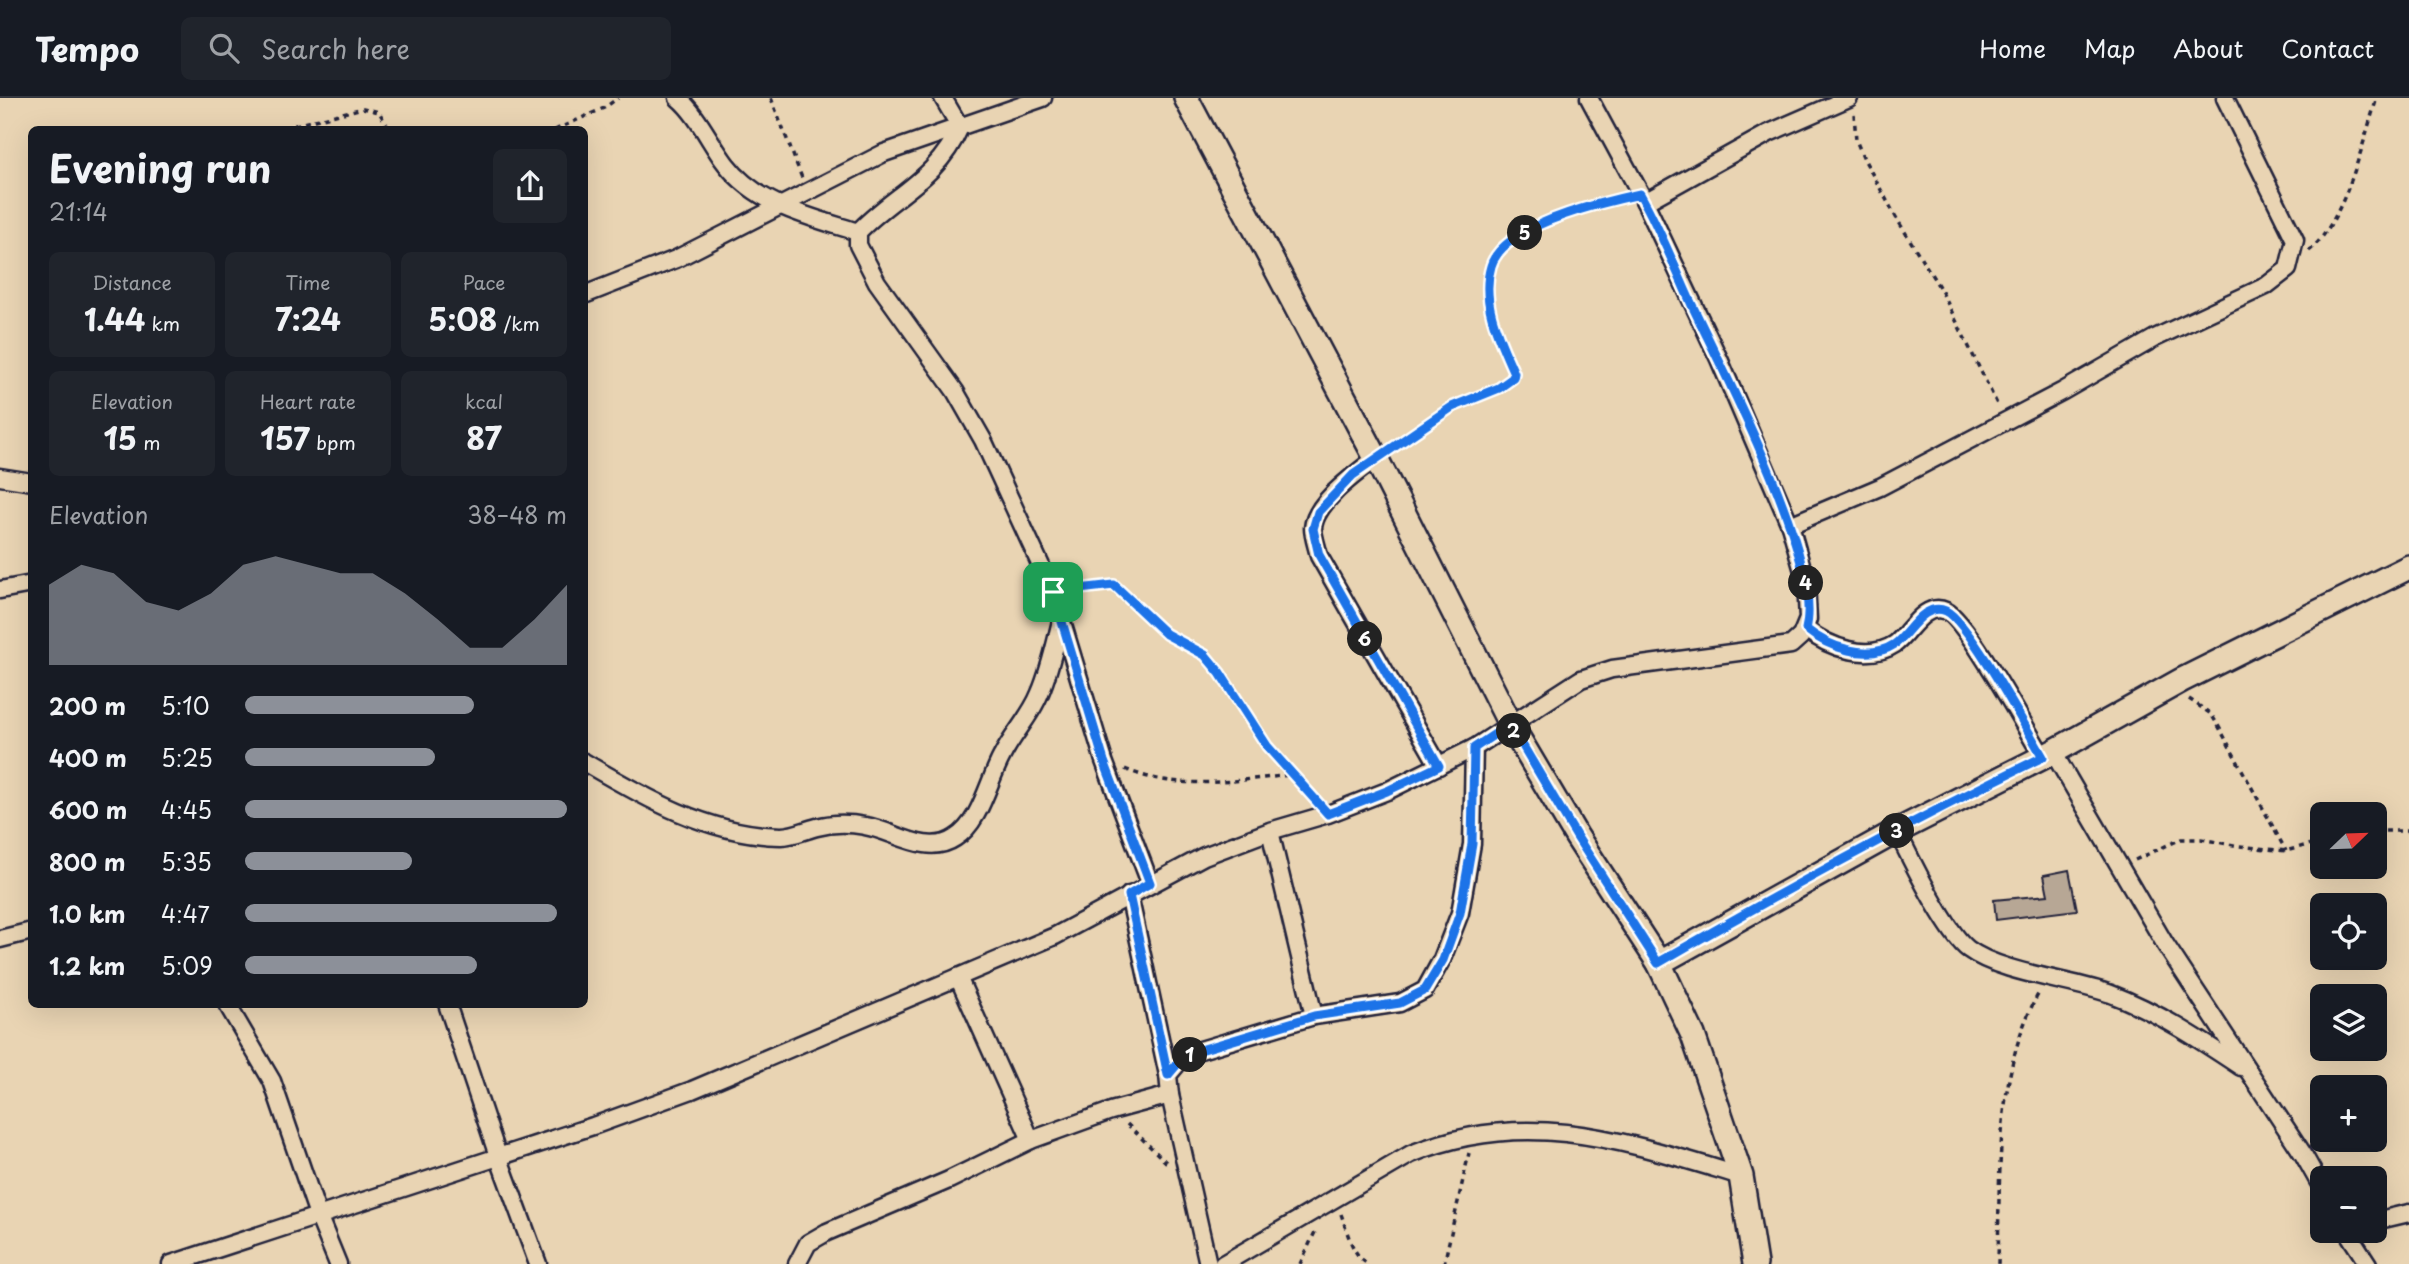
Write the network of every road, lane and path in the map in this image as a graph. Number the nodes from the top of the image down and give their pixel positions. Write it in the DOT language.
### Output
graph roads {
  1 [pos="618,98"];
  2 [pos="678,98"];
  3 [pos="771,98"];
  4 [pos="943,98"];
  5 [pos="1044,98"];
  6 [pos="1186,98"];
  7 [pos="1589,98"];
  8 [pos="2225,98"];
  9 [pos="2377,98"];
  10 [pos="1851,103"];
  11 [pos="291,126"];
  12 [pos="388,126"];
  13 [pos="564,126"];
  14 [pos="960,127"];
  15 [pos="808,193"];
  16 [pos="1642,198"];
  17 [pos="781,207"];
  18 [pos="828,222"];
  19 [pos="858,232"];
  20 [pos="2288,269"];
  21 [pos="588,293"];
  22 [pos="2005,421"];
  23 [pos="1376,457"];
  24 [pos="0,477"];
  25 [pos="28,481"];
  26 [pos="1790,525"];
  27 [pos="2409,567"];
  28 [pos="28,585"];
  29 [pos="0,590"];
  30 [pos="1053,592"];
  31 [pos="1061,621"];
  32 [pos="1806,629"];
  33 [pos="2182,680"];
  34 [pos="1510,724"];
  35 [pos="1474,748"];
  36 [pos="2048,754"];
  37 [pos="1104,761"];
  38 [pos="588,764"];
  39 [pos="1439,766"];
  40 [pos="1292,775"];
  41 [pos="1328,814"];
  42 [pos="1270,831"];
  43 [pos="1896,831"];
  44 [pos="2387,831"];
  45 [pos="2409,831"];
  46 [pos="2310,844"];
  47 [pos="2286,851"];
  48 [pos="2120,864"];
  49 [pos="1150,883"];
  50 [pos="1129,895"];
  51 [pos="28,932"];
  52 [pos="0,939"];
  53 [pos="1658,963"];
  54 [pos="958,977"];
  55 [pos="2048,977"];
  56 [pos="229,1008"];
  57 [pos="448,1008"];
  58 [pos="1314,1016"];
  59 [pos="2246,1070"];
  60 [pos="1168,1075"];
  61 [pos="1170,1095"];
  62 [pos="1111,1111"];
  63 [pos="1473,1134"];
  64 [pos="1031,1140"];
  65 [pos="498,1156"];
  66 [pos="1170,1167"];
  67 [pos="2310,1167"];
  68 [pos="1741,1176"];
  69 [pos="1332,1201"];
  70 [pos="2409,1213"];
  71 [pos="318,1215"];
  72 [pos="2387,1218"];
  73 [pos="2354,1243"];
  74 [pos="171,1264"];
  75 [pos="338,1264"];
  76 [pos="538,1264"];
  77 [pos="797,1264"];
  78 [pos="1208,1264"];
  79 [pos="1223,1264"];
  80 [pos="1300,1264"];
  81 [pos="1369,1264"];
  82 [pos="1444,1264"];
  83 [pos="1755,1264"];
  84 [pos="1998,1264"];
  85 [pos="2368,1264"];
  1 -- 13 [label="path"];
  2 -- 17 [label="street"];
  3 -- 15 [label="path"];
  4 -- 14 [label="street"];
  5 -- 14 [label="street"];
  6 -- 23 [label="street"];
  7 -- 16 [label="street"];
  8 -- 20 [label="street"];
  9 -- 20 [label="path"];
  10 -- 16 [label="street"];
  10 -- 22 [label="path"];
  11 -- 12 [label="path"];
  14 -- 15 [label="street"];
  14 -- 19 [label="street"];
  15 -- 17 [label="street"];
  15 -- 18 [label="street"];
  16 -- 23 [label="path"];
  16 -- 26 [label="street"];
  17 -- 18 [label="street"];
  17 -- 21 [label="street"];
  18 -- 19 [label="street"];
  19 -- 30 [label="street"];
  20 -- 22 [label="street"];
  22 -- 26 [label="street"];
  23 -- 34 [label="street"];
  23 -- 39 [label="street"];
  24 -- 25 [label="street"];
  26 -- 32 [label="street"];
  27 -- 33 [label="street"];
  28 -- 29 [label="street"];
  30 -- 31 [label="street"];
  30 -- 40 [label="path"];
  31 -- 37 [label="street"];
  31 -- 38 [label="street"];
  32 -- 34 [label="street"];
  32 -- 36 [label="street"];
  33 -- 36 [label="street"];
  33 -- 47 [label="path"];
  34 -- 35 [label="street"];
  34 -- 53 [label="street"];
  35 -- 39 [label="street"];
  35 -- 58 [label="street"];
  36 -- 43 [label="street"];
  36 -- 48 [label="street"];
  37 -- 40 [label="path"];
  37 -- 49 [label="street"];
  39 -- 41 [label="street"];
  40 -- 41 [label="path"];
  41 -- 42 [label="street"];
  42 -- 49 [label="street"];
  42 -- 58 [label="street"];
  43 -- 53 [label="street"];
  43 -- 55 [label="street"];
  44 -- 45 [label="path"];
  46 -- 47 [label="path"];
  47 -- 48 [label="path"];
  48 -- 59 [label="street"];
  49 -- 50 [label="street"];
  50 -- 54 [label="street"];
  50 -- 60 [label="street"];
  51 -- 52 [label="street"];
  53 -- 68 [label="street"];
  54 -- 64 [label="street"];
  54 -- 65 [label="street"];
  55 -- 59 [label="street"];
  55 -- 84 [label="path"];
  56 -- 71 [label="street"];
  57 -- 65 [label="street"];
  58 -- 60 [label="street"];
  59 -- 67 [label="street"];
  60 -- 61 [label="street"];
  61 -- 62 [label="street"];
  61 -- 78 [label="street"];
  62 -- 64 [label="street"];
  62 -- 66 [label="path"];
  63 -- 68 [label="street"];
  63 -- 69 [label="street"];
  63 -- 82 [label="path"];
  64 -- 77 [label="street"];
  65 -- 71 [label="street"];
  65 -- 76 [label="street"];
  68 -- 83 [label="street"];
  69 -- 79 [label="street"];
  69 -- 80 [label="path"];
  69 -- 81 [label="path"];
  70 -- 72 [label="street"];
  71 -- 74 [label="street"];
  71 -- 75 [label="street"];
  73 -- 85 [label="street"];
}
